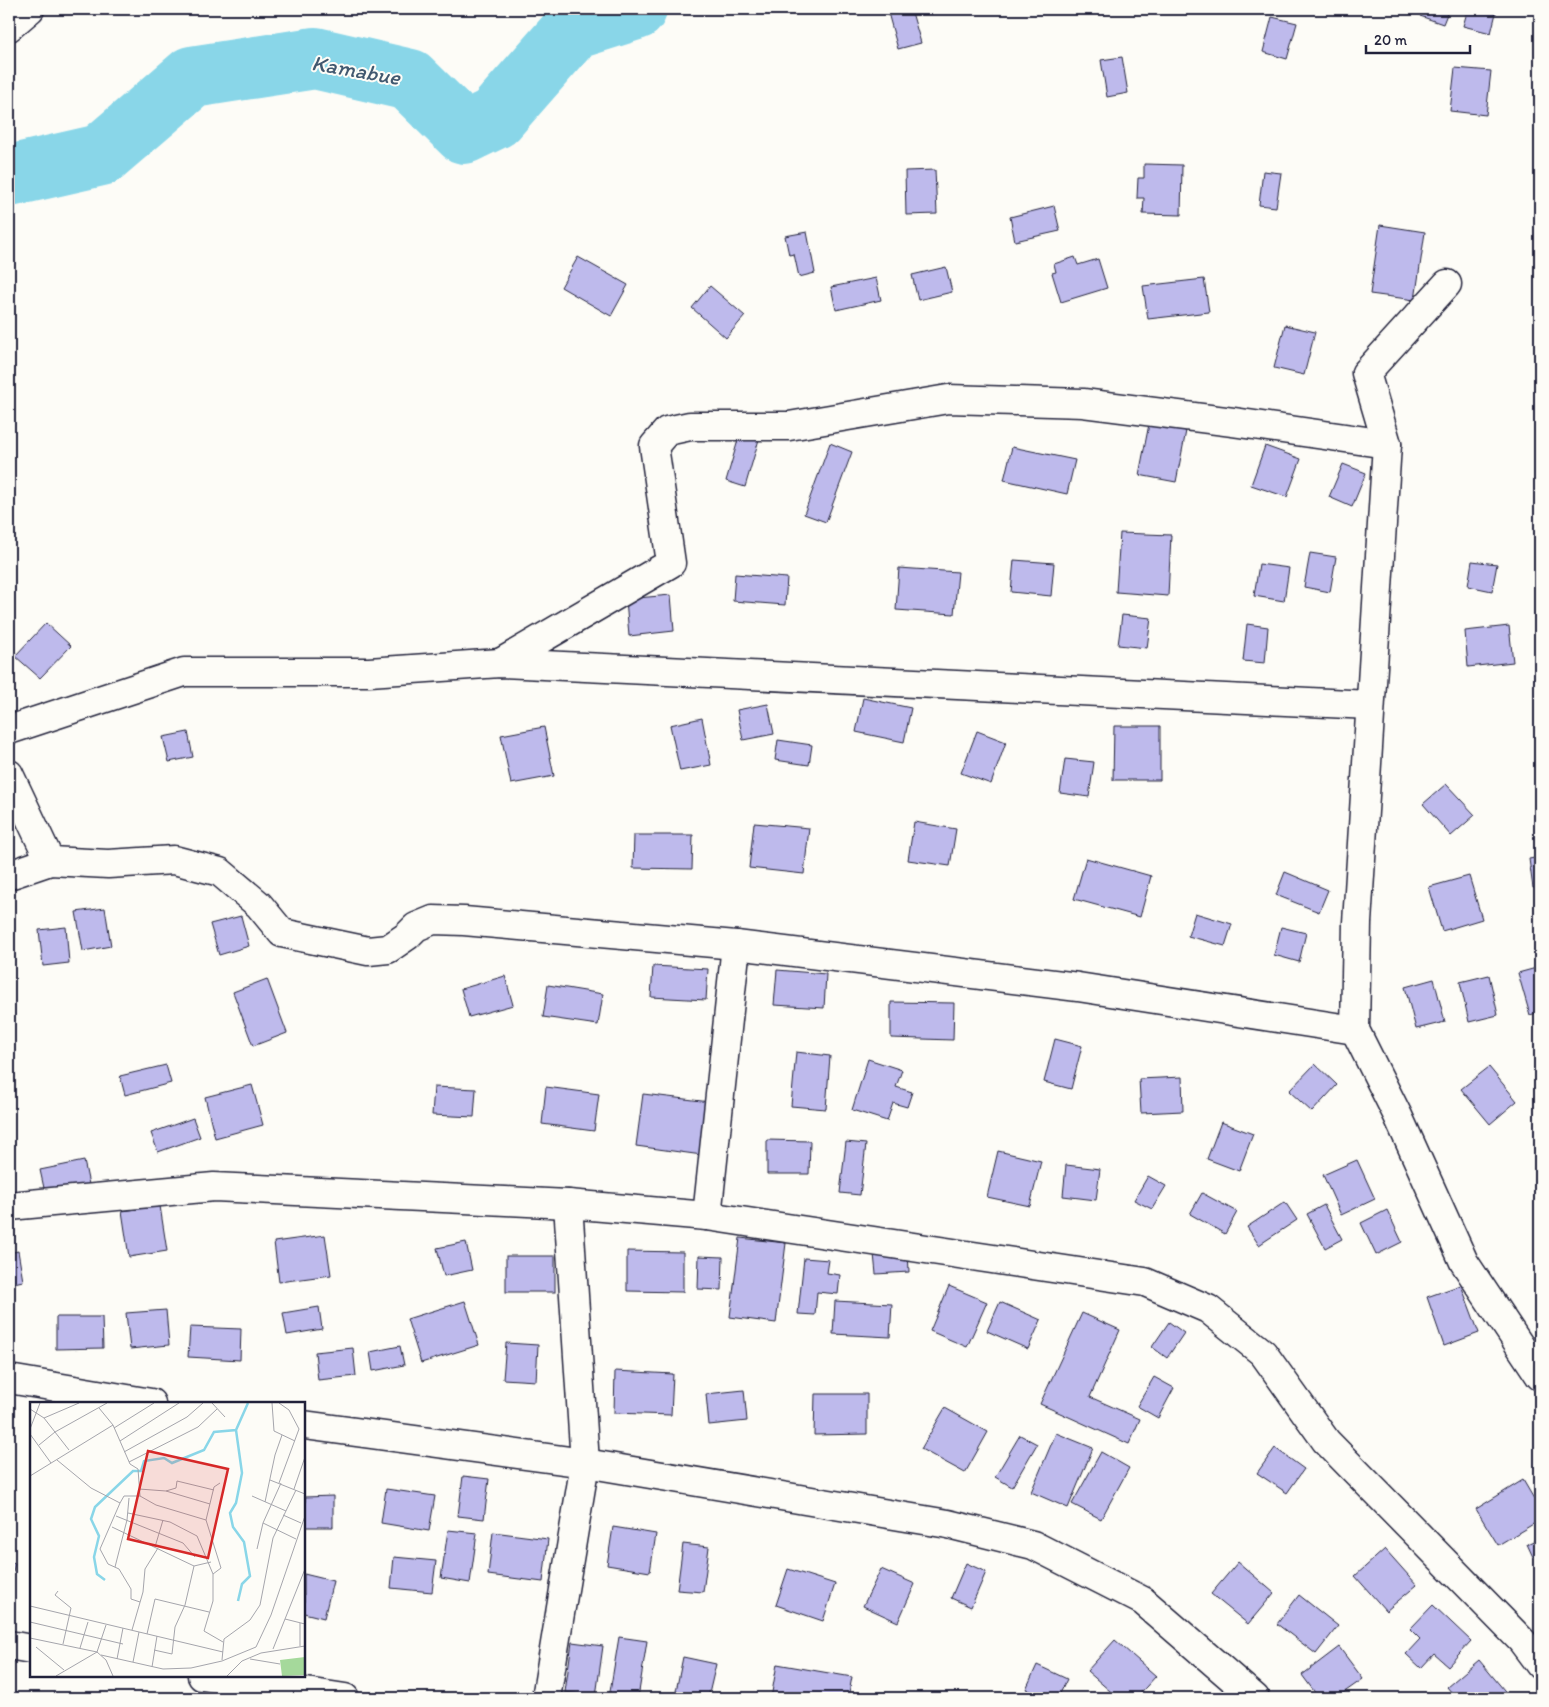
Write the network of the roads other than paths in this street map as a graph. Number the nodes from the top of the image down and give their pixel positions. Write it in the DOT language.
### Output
graph roads {
  1 [pos="30,9"];
  2 [pos="9,27"];
  3 [pos="1447,284"];
  4 [pos="1388,444"];
  5 [pos="500,663"];
  6 [pos="1370,705"];
  7 [pos="9,730"];
  8 [pos="9,774"];
  9 [pos="50,861"];
  10 [pos="9,875"];
  11 [pos="736,945"];
  12 [pos="1355,1030"];
  13 [pos="568,1204"];
  14 [pos="9,1206"];
  15 [pos="708,1216"];
  16 [pos="1540,1376"];
  17 [pos="9,1379"];
  18 [pos="145,1402"];
  19 [pos="305,1425"];
  20 [pos="585,1464"];
  21 [pos="9,1645"];
  22 [pos="30,1649"];
  23 [pos="1540,1666"];
  24 [pos="208,1677"];
  25 [pos="345,1698"];
  26 [pos="546,1698"];
  27 [pos="1255,1698"];
  1 -- 2 [label="street"];
  3 -- 4 [label="street"];
  4 -- 5 [label="street"];
  4 -- 6 [label="street"];
  5 -- 6 [label="street"];
  5 -- 7 [label="street"];
  6 -- 12 [label="street"];
  8 -- 9 [label="street"];
  9 -- 10 [label="street"];
  9 -- 11 [label="street"];
  11 -- 12 [label="street"];
  11 -- 15 [label="street"];
  12 -- 16 [label="street"];
  13 -- 14 [label="street"];
  13 -- 15 [label="street"];
  13 -- 20 [label="street"];
  15 -- 23 [label="street"];
  17 -- 18 [label="street"];
  19 -- 20 [label="street"];
  20 -- 26 [label="street"];
  20 -- 27 [label="street"];
  21 -- 22 [label="street"];
  24 -- 25 [label="street"];
}
